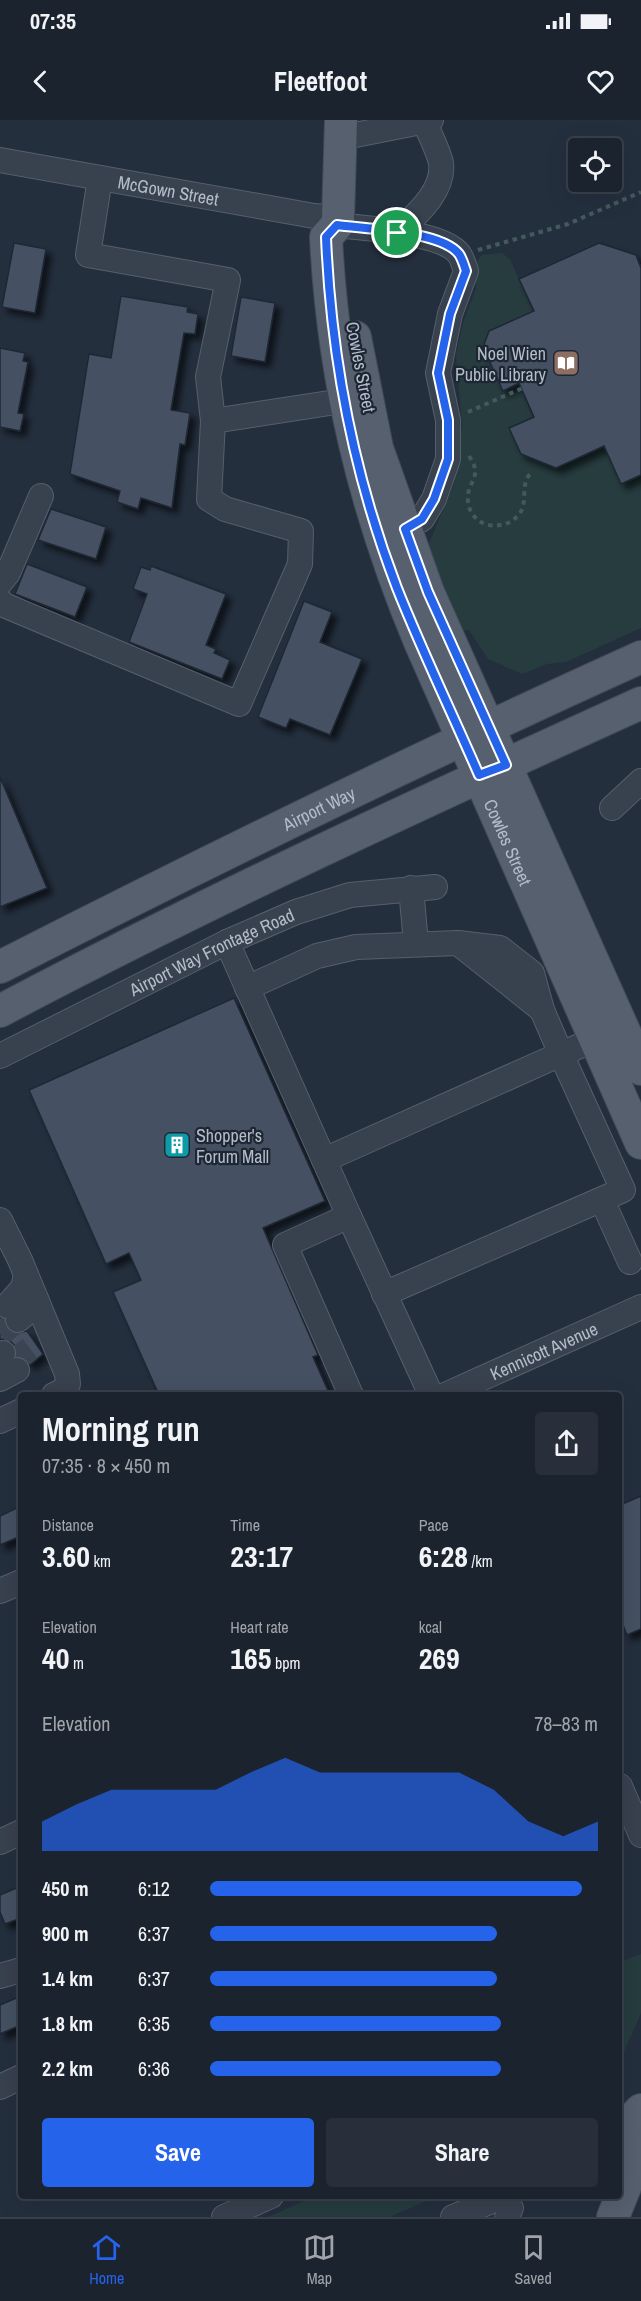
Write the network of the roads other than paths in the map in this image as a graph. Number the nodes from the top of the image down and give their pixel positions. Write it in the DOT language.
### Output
graph roads {
  1 [pos="428,121"];
  2 [pos="341,129"];
  3 [pos="0,160"];
  4 [pos="100,178"];
  5 [pos="334,227"];
  6 [pos="397,233"];
  7 [pos="356,399"];
  8 [pos="213,421"];
  9 [pos="40,496"];
  10 [pos="405,529"];
  11 [pos="0,583"];
  12 [pos="0,601"];
  13 [pos="641,657"];
  14 [pos="641,703"];
  15 [pos="476,732"];
  16 [pos="492,770"];
  17 [pos="641,781"];
  18 [pos="612,808"];
  19 [pos="435,887"];
  20 [pos="411,888"];
  21 [pos="226,942"];
  22 [pos="416,944"];
  23 [pos="0,967"];
  24 [pos="247,988"];
  25 [pos="0,1011"];
  26 [pos="609,1034"];
  27 [pos="561,1054"];
  28 [pos="0,1056"];
  29 [pos="641,1069"];
  30 [pos="641,1143"];
  31 [pos="324,1160"];
  32 [pos="602,1200"];
  33 [pos="349,1216"];
  34 [pos="0,1220"];
  35 [pos="630,1262"];
  36 [pos="384,1294"];
  37 [pos="641,1307"];
  38 [pos="60,1392"];
  39 [pos="350,1392"];
  40 [pos="430,1392"];
  41 [pos="452,1392"];
  42 [pos="18,1412"];
  43 [pos="0,1421"];
  44 [pos="18,1583"];
  45 [pos="0,1592"];
  46 [pos="622,1791"];
  47 [pos="18,1833"];
  48 [pos="641,1835"];
  49 [pos="0,1842"];
  50 [pos="18,1971"];
  51 [pos="0,1976"];
  52 [pos="18,2078"];
  53 [pos="0,2087"];
  54 [pos="641,2110"];
  55 [pos="622,2138"];
  56 [pos="641,2147"];
  57 [pos="622,2194"];
  58 [pos="264,2199"];
  59 [pos="497,2199"];
  60 [pos="501,2199"];
  61 [pos="597,2199"];
  62 [pos="620,2199"];
  63 [pos="224,2217"];
  64 [pos="453,2217"];
  65 [pos="507,2217"];
  66 [pos="590,2217"];
  67 [pos="613,2217"];
  1 -- 2 [label="street"];
  1 -- 6 [label="street"];
  2 -- 5 [label="main road, Cowles Street"];
  3 -- 4 [label="street, McGown Street"];
  4 -- 5 [label="street, McGown Street"];
  4 -- 8 [label="street"];
  5 -- 6 [label="street, McGown Street"];
  5 -- 7 [label="main road, Cowles Street"];
  6 -- 10 [label="street, McGown Street"];
  7 -- 8 [label="street"];
  7 -- 10 [label="main road, Cowles Street"];
  7 -- 15 [label="main road, Cowles Street"];
  8 -- 12 [label="street"];
  9 -- 11 [label="street"];
  10 -- 15 [label="main road, Cowles Street"];
  13 -- 15 [label="main road, Airport Way"];
  14 -- 16 [label="main road"];
  15 -- 16 [label="main road, Cowles Street"];
  15 -- 23 [label="main road, Airport Way"];
  16 -- 25 [label="main road"];
  16 -- 26 [label="main road, Cowles Street"];
  17 -- 18 [label="street"];
  19 -- 20 [label="street, Airport Way Frontage Road"];
  20 -- 21 [label="street, Airport Way Frontage Road"];
  20 -- 22 [label="street"];
  21 -- 24 [label="street"];
  21 -- 28 [label="street, Airport Way Frontage Road"];
  22 -- 24 [label="street"];
  22 -- 27 [label="street"];
  24 -- 31 [label="street"];
  26 -- 27 [label="street"];
  26 -- 29 [label="main road, Cowles Street"];
  26 -- 30 [label="main road, Cowles Street"];
  27 -- 31 [label="street"];
  27 -- 32 [label="street"];
  31 -- 33 [label="street"];
  32 -- 35 [label="street"];
  32 -- 36 [label="street"];
  33 -- 36 [label="street"];
  33 -- 39 [label="street"];
  34 -- 38 [label="street"];
  36 -- 40 [label="street"];
  37 -- 41 [label="street, Kennicott Avenue"];
  42 -- 43 [label="street"];
  44 -- 45 [label="street"];
  46 -- 48 [label="street"];
  47 -- 49 [label="street"];
  50 -- 51 [label="street"];
  52 -- 53 [label="street"];
  54 -- 55 [label="main road"];
  56 -- 57 [label="main road"];
  58 -- 63 [label="street"];
  59 -- 64 [label="street"];
  60 -- 65 [label="street"];
  61 -- 66 [label="main road"];
  62 -- 67 [label="main road"];
}
